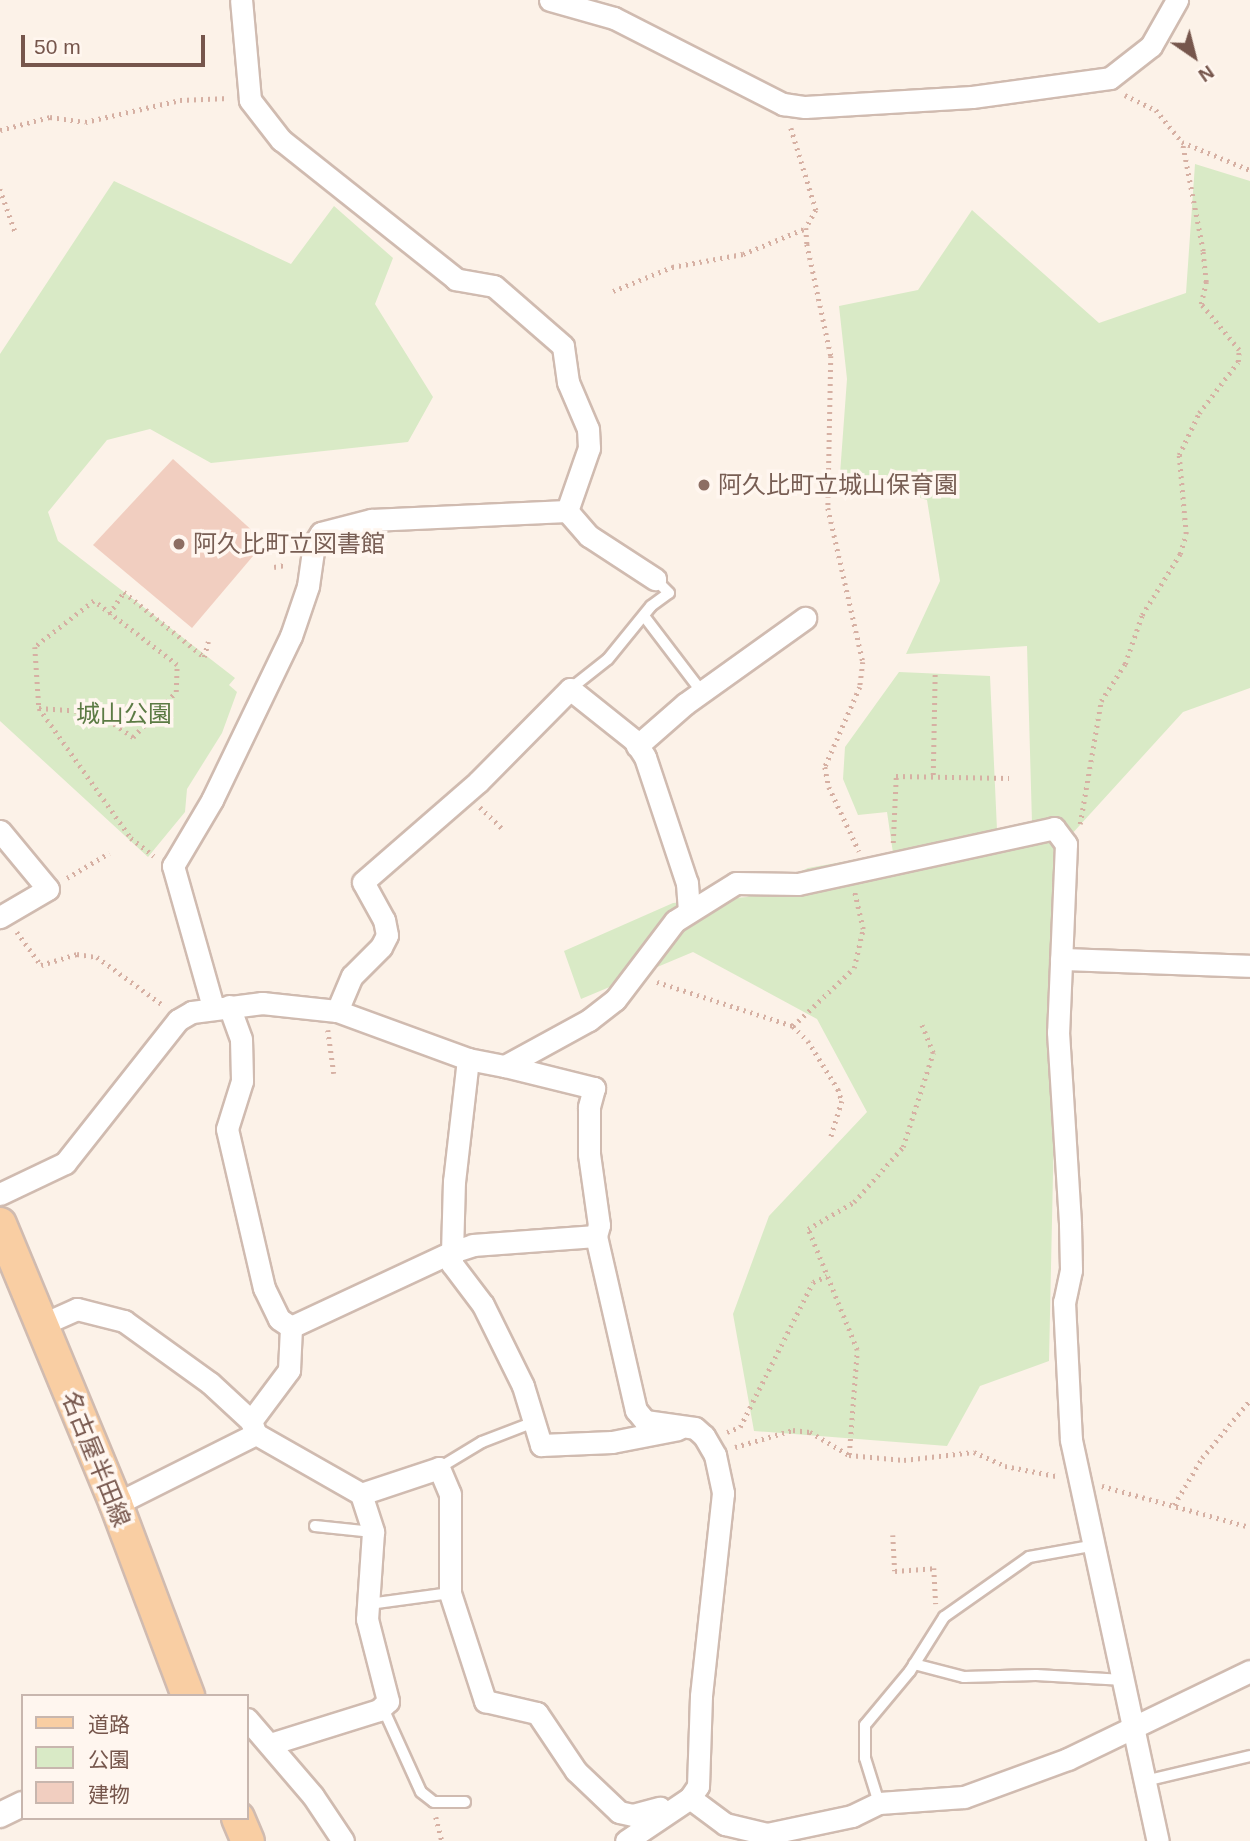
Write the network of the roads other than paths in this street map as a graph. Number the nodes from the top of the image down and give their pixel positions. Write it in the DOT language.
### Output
graph roads {
  1 [pos="240,0"];
  2 [pos="550,0"];
  3 [pos="1177,0"];
  4 [pos="567,511"];
  5 [pos="655,579"];
  6 [pos="644,616"];
  7 [pos="805,618"];
  8 [pos="570,689"];
  9 [pos="702,692"];
  10 [pos="637,746"];
  11 [pos="0,831"];
  12 [pos="689,909"];
  13 [pos="2,916"];
  14 [pos="1061,959"];
  15 [pos="1250,966"];
  16 [pos="221,1006"];
  17 [pos="331,1011"];
  18 [pos="468,1059"];
  19 [pos="505,1066"];
  20 [pos="0,1194"];
  21 [pos="0,1224"];
  22 [pos="596,1236"];
  23 [pos="452,1252"];
  24 [pos="41,1325"];
  25 [pos="291,1326"];
  26 [pos="534,1422"];
  27 [pos="254,1427"];
  28 [pos="679,1429"];
  29 [pos="439,1468"];
  30 [pos="361,1494"];
  31 [pos="116,1504"];
  32 [pos="316,1526"];
  33 [pos="373,1532"];
  34 [pos="1096,1545"];
  35 [pos="450,1593"];
  36 [pos="369,1605"];
  37 [pos="914,1664"];
  38 [pos="1250,1671"];
  39 [pos="1124,1680"];
  40 [pos="187,1694"];
  41 [pos="382,1706"];
  42 [pos="248,1720"];
  43 [pos="1134,1728"];
  44 [pos="270,1744"];
  45 [pos="1250,1756"];
  46 [pos="1145,1781"];
  47 [pos="687,1800"];
  48 [pos="465,1802"];
  49 [pos="879,1803"];
  50 [pos="21,1805"];
  51 [pos="0,1815"];
  52 [pos="239,1820"];
  53 [pos="760,1837"];
  54 [pos="248,1841"];
  55 [pos="343,1841"];
  56 [pos="626,1841"];
  57 [pos="1158,1841"];
  1 -- 4 [label="street"];
  2 -- 3 [label="street"];
  4 -- 5 [label="street"];
  4 -- 16 [label="street"];
  5 -- 6 [label="lane"];
  6 -- 8 [label="lane"];
  6 -- 9 [label="lane"];
  7 -- 9 [label="street"];
  8 -- 10 [label="street"];
  8 -- 17 [label="street"];
  9 -- 10 [label="street"];
  10 -- 12 [label="street"];
  11 -- 13 [label="street"];
  12 -- 14 [label="street"];
  12 -- 19 [label="street"];
  14 -- 15 [label="street"];
  14 -- 34 [label="street"];
  16 -- 17 [label="street"];
  16 -- 20 [label="street"];
  16 -- 25 [label="street"];
  17 -- 18 [label="street"];
  18 -- 19 [label="street"];
  18 -- 23 [label="street"];
  19 -- 22 [label="street"];
  21 -- 24 [label="main road, 名古屋半田線"];
  22 -- 23 [label="street"];
  22 -- 28 [label="street"];
  23 -- 25 [label="street"];
  23 -- 26 [label="street"];
  24 -- 27 [label="street"];
  24 -- 31 [label="main road, 名古屋半田線"];
  25 -- 27 [label="street"];
  26 -- 28 [label="street"];
  26 -- 29 [label="lane"];
  27 -- 30 [label="street"];
  27 -- 31 [label="street"];
  28 -- 47 [label="street"];
  29 -- 30 [label="street"];
  29 -- 35 [label="street"];
  30 -- 33 [label="street"];
  31 -- 40 [label="main road, 名古屋半田線"];
  32 -- 33 [label="lane"];
  33 -- 36 [label="street"];
  34 -- 37 [label="lane"];
  34 -- 39 [label="street"];
  35 -- 36 [label="lane"];
  35 -- 47 [label="street"];
  36 -- 41 [label="street"];
  37 -- 39 [label="lane"];
  37 -- 49 [label="lane"];
  38 -- 43 [label="street"];
  39 -- 43 [label="street"];
  41 -- 44 [label="street"];
  41 -- 48 [label="lane"];
  42 -- 44 [label="street"];
  43 -- 46 [label="street"];
  43 -- 49 [label="street"];
  44 -- 55 [label="street"];
  45 -- 46 [label="lane"];
  46 -- 57 [label="street"];
  47 -- 53 [label="street"];
  47 -- 56 [label="street"];
  49 -- 53 [label="street"];
  50 -- 51 [label="street"];
  52 -- 54 [label="main road"];
}
